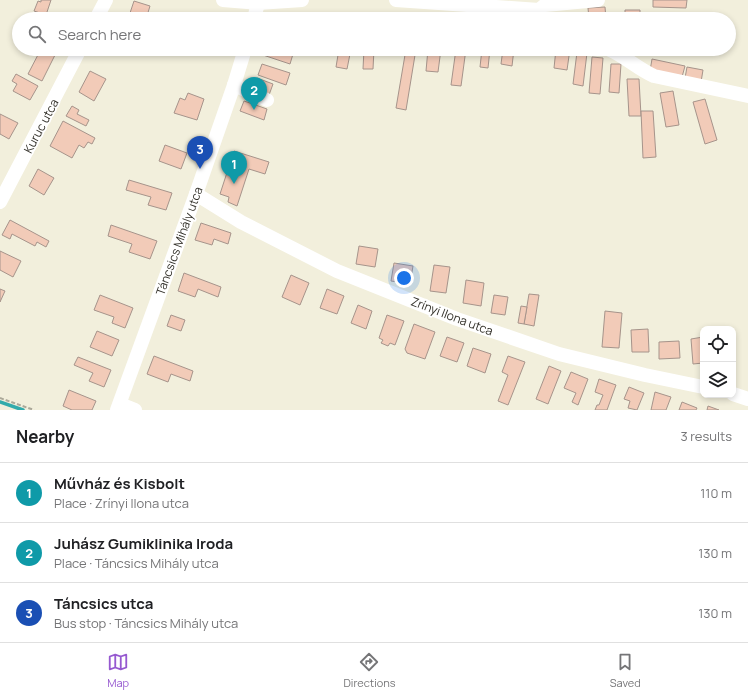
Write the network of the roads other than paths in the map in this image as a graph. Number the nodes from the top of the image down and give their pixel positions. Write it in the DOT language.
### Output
graph roads {
  1 [pos="106,0"];
  2 [pos="223,0"];
  3 [pos="302,0"];
  4 [pos="396,0"];
  5 [pos="598,0"];
  6 [pos="258,3"];
  7 [pos="100,12"];
  8 [pos="256,12"];
  9 [pos="511,12"];
  10 [pos="542,12"];
  11 [pos="76,56"];
  12 [pos="243,56"];
  13 [pos="624,56"];
  14 [pos="234,85"];
  15 [pos="748,96"];
  16 [pos="267,100"];
  17 [pos="196,194"];
  18 [pos="0,202"];
  19 [pos="700,386"];
  20 [pos="736,395"];
  21 [pos="748,398"];
  22 [pos="119,407"];
  23 [pos="134,410"];
  1 -- 7 [label="street"];
  2 -- 6 [label="street"];
  3 -- 6 [label="street"];
  4 -- 9 [label="street"];
  5 -- 10 [label="street"];
  6 -- 8 [label="street"];
  11 -- 18 [label="street, Kuruc utca"];
  12 -- 14 [label="street, Táncsics Mihály utca"];
  13 -- 15 [label="street"];
  14 -- 16 [label="street"];
  14 -- 17 [label="street, Táncsics Mihály utca"];
  17 -- 19 [label="street, Zrínyi Ilona utca"];
  17 -- 22 [label="street, Táncsics Mihály utca"];
  20 -- 21 [label="street"];
  22 -- 23 [label="street"];
}
